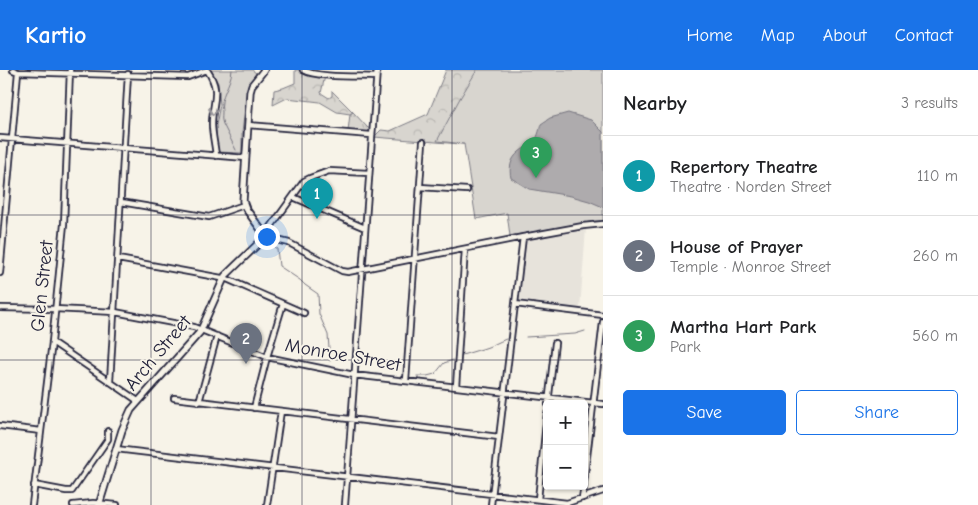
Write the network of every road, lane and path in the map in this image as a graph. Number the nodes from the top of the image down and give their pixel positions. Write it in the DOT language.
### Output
graph roads {
  1 [pos="207,70"];
  2 [pos="264,70"];
  3 [pos="303,70"];
  4 [pos="377,70"];
  5 [pos="16,71"];
  6 [pos="70,71"];
  7 [pos="128,74"];
  8 [pos="376,77"];
  9 [pos="248,125"];
  10 [pos="371,134"];
  11 [pos="0,138"];
  12 [pos="13,139"];
  13 [pos="423,142"];
  14 [pos="67,144"];
  15 [pos="125,149"];
  16 [pos="216,156"];
  17 [pos="246,158"];
  18 [pos="369,174"];
  19 [pos="420,187"];
  20 [pos="467,190"];
  21 [pos="0,193"];
  22 [pos="7,193"];
  23 [pos="292,197"];
  24 [pos="121,202"];
  25 [pos="244,205"];
  26 [pos="603,224"];
  27 [pos="365,228"];
  28 [pos="265,235"];
  29 [pos="523,237"];
  30 [pos="465,248"];
  31 [pos="1,251"];
  32 [pos="118,258"];
  33 [pos="415,258"];
  34 [pos="362,269"];
  35 [pos="0,273"];
  36 [pos="224,278"];
  37 [pos="283,304"];
  38 [pos="515,304"];
  39 [pos="0,308"];
  40 [pos="55,309"];
  41 [pos="115,312"];
  42 [pos="304,313"];
  43 [pos="603,315"];
  44 [pos="603,322"];
  45 [pos="201,330"];
  46 [pos="216,336"];
  47 [pos="52,342"];
  48 [pos="555,343"];
  49 [pos="267,357"];
  50 [pos="354,375"];
  51 [pos="406,380"];
  52 [pos="110,382"];
  53 [pos="456,387"];
  54 [pos="504,392"];
  55 [pos="174,398"];
  56 [pos="548,398"];
  57 [pos="138,401"];
  58 [pos="199,402"];
  59 [pos="594,403"];
  60 [pos="603,404"];
  61 [pos="254,408"];
  62 [pos="281,411"];
  63 [pos="351,420"];
  64 [pos="0,426"];
  65 [pos="41,431"];
  66 [pos="108,431"];
  67 [pos="499,437"];
  68 [pos="544,445"];
  69 [pos="116,449"];
  70 [pos="588,450"];
  71 [pos="272,468"];
  72 [pos="347,476"];
  73 [pos="34,485"];
  74 [pos="583,490"];
  75 [pos="603,491"];
  76 [pos="492,493"];
  77 [pos="582,498"];
  78 [pos="538,499"];
  79 [pos="99,504"];
  80 [pos="32,505"];
  81 [pos="73,505"];
  82 [pos="117,505"];
  83 [pos="267,505"];
  84 [pos="345,505"];
  85 [pos="491,505"];
  1 -- 7 [label="street"];
  1 -- 16 [label="street, one-way"];
  2 -- 9 [label="main road"];
  3 -- 8 [label="street"];
  4 -- 8 [label="street"];
  5 -- 6 [label="street"];
  5 -- 12 [label="street"];
  6 -- 7 [label="street"];
  6 -- 14 [label="street, Glen Street"];
  7 -- 15 [label="street"];
  8 -- 10 [label="street"];
  9 -- 10 [label="street"];
  9 -- 17 [label="main road"];
  10 -- 18 [label="street"];
  11 -- 12 [label="street"];
  12 -- 14 [label="street"];
  12 -- 22 [label="street"];
  13 -- 19 [label="street"];
  14 -- 15 [label="street"];
  14 -- 40 [label="street, Glen Street"];
  15 -- 16 [label="street"];
  15 -- 24 [label="street"];
  16 -- 17 [label="street"];
  17 -- 25 [label="main road"];
  18 -- 23 [label="street"];
  18 -- 27 [label="street"];
  19 -- 20 [label="street"];
  19 -- 33 [label="street"];
  21 -- 22 [label="street"];
  22 -- 31 [label="street"];
  23 -- 27 [label="street"];
  23 -- 28 [label="street"];
  24 -- 25 [label="street"];
  24 -- 32 [label="street"];
  25 -- 28 [label="main road"];
  26 -- 29 [label="street"];
  27 -- 34 [label="street"];
  28 -- 34 [label="street"];
  28 -- 36 [label="main road, Arch Street"];
  29 -- 30 [label="street"];
  29 -- 38 [label="street"];
  30 -- 33 [label="street"];
  30 -- 53 [label="street"];
  31 -- 35 [label="street"];
  32 -- 36 [label="street"];
  32 -- 41 [label="street"];
  33 -- 34 [label="street"];
  33 -- 51 [label="street"];
  34 -- 50 [label="street"];
  36 -- 37 [label="street"];
  36 -- 45 [label="main road, Arch Street"];
  37 -- 42 [label="street"];
  37 -- 49 [label="street"];
  38 -- 43 [label="street"];
  38 -- 54 [label="street"];
  39 -- 40 [label="street, Monroe Street"];
  40 -- 41 [label="street, Monroe Street"];
  40 -- 47 [label="street, Glen Street"];
  41 -- 45 [label="street, Monroe Street"];
  41 -- 52 [label="street"];
  44 -- 59 [label="street"];
  45 -- 46 [label="street, Monroe Street"];
  45 -- 57 [label="main road, Arch Street"];
  46 -- 49 [label="street, Monroe Street"];
  46 -- 58 [label="street"];
  47 -- 52 [label="street"];
  47 -- 65 [label="street, Glen Street"];
  48 -- 56 [label="street"];
  49 -- 50 [label="street, Monroe Street"];
  49 -- 61 [label="street"];
  50 -- 51 [label="street, Monroe Street"];
  50 -- 63 [label="street"];
  51 -- 53 [label="street, Monroe Street"];
  52 -- 57 [label="street"];
  53 -- 54 [label="street, Monroe Street"];
  54 -- 56 [label="street, Monroe Street"];
  54 -- 67 [label="street"];
  55 -- 58 [label="street"];
  56 -- 59 [label="street, Monroe Street"];
  57 -- 69 [label="main road, Arch Street"];
  58 -- 61 [label="street"];
  59 -- 60 [label="street, Monroe Street"];
  59 -- 70 [label="street"];
  61 -- 62 [label="street"];
  62 -- 63 [label="street"];
  62 -- 71 [label="street"];
  63 -- 67 [label="street"];
  63 -- 72 [label="street"];
  64 -- 65 [label="street"];
  65 -- 73 [label="street, Glen Street"];
  66 -- 73 [label="street"];
  67 -- 76 [label="street"];
  68 -- 78 [label="street"];
  69 -- 71 [label="street"];
  69 -- 79 [label="main road, Arch Street"];
  71 -- 72 [label="street"];
  71 -- 83 [label="street"];
  72 -- 76 [label="street"];
  72 -- 84 [label="street"];
  73 -- 80 [label="street, Glen Street"];
  74 -- 77 [label="street"];
  75 -- 77 [label="street"];
  76 -- 78 [label="street"];
  76 -- 85 [label="street"];
  77 -- 78 [label="street"];
  79 -- 81 [label="street"];
  79 -- 82 [label="street"];
}
